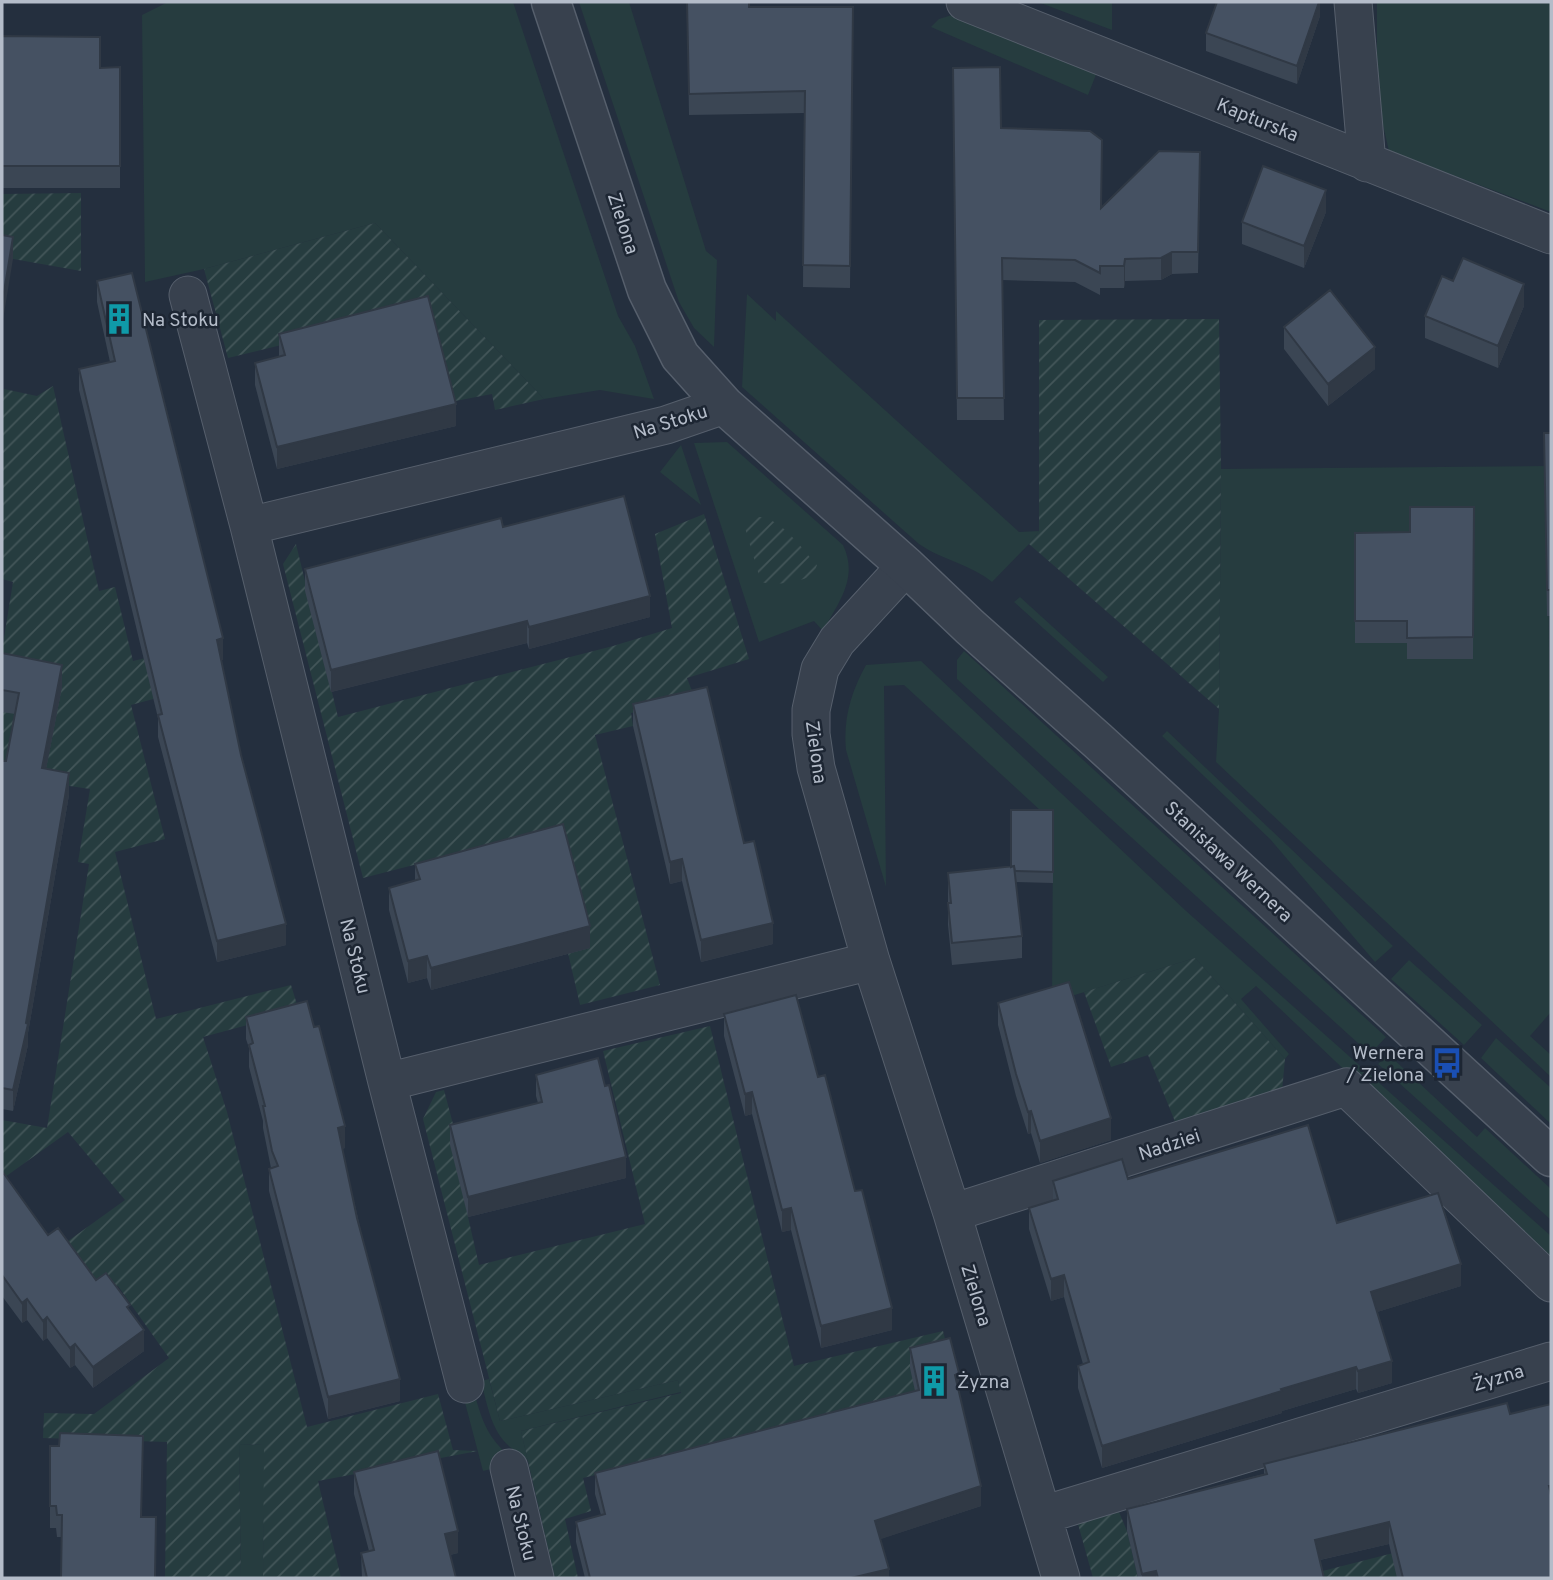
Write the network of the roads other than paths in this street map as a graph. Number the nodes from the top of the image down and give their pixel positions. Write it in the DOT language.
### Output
graph roads {
  1 [pos="551,2"];
  2 [pos="965,2"];
  3 [pos="1353,2"];
  4 [pos="1367,163"];
  5 [pos="1551,235"];
  6 [pos="188,295"];
  7 [pos="724,405"];
  8 [pos="249,526"];
  9 [pos="906,566"];
  10 [pos="870,961"];
  11 [pos="387,1082"];
  12 [pos="1551,1157"];
  13 [pos="952,1213"];
  14 [pos="1551,1283"];
  15 [pos="1551,1361"];
  16 [pos="465,1384"];
  17 [pos="509,1468"];
  18 [pos="1043,1515"];
  19 [pos="535,1578"];
  20 [pos="1061,1578"];
  1 -- 7 [label="street, Zielona"];
  2 -- 4 [label="street, Kapturska"];
  3 -- 4 [label="street"];
  4 -- 5 [label="street, Kapturska"];
  6 -- 8 [label="street, Na Stoku"];
  7 -- 8 [label="street, Na Stoku"];
  7 -- 9 [label="street, Zielona"];
  8 -- 11 [label="street, Na Stoku"];
  9 -- 10 [label="street, Zielona"];
  9 -- 12 [label="street, Stanisława Wernera"];
  10 -- 11 [label="street"];
  10 -- 13 [label="street, Zielona"];
  11 -- 16 [label="street, Na Stoku"];
  13 -- 14 [label="street, Nadziei"];
  13 -- 18 [label="street, Zielona"];
  15 -- 18 [label="street, Żyzna"];
  17 -- 19 [label="street, Na Stoku"];
  18 -- 20 [label="street, Zielona"];
}
